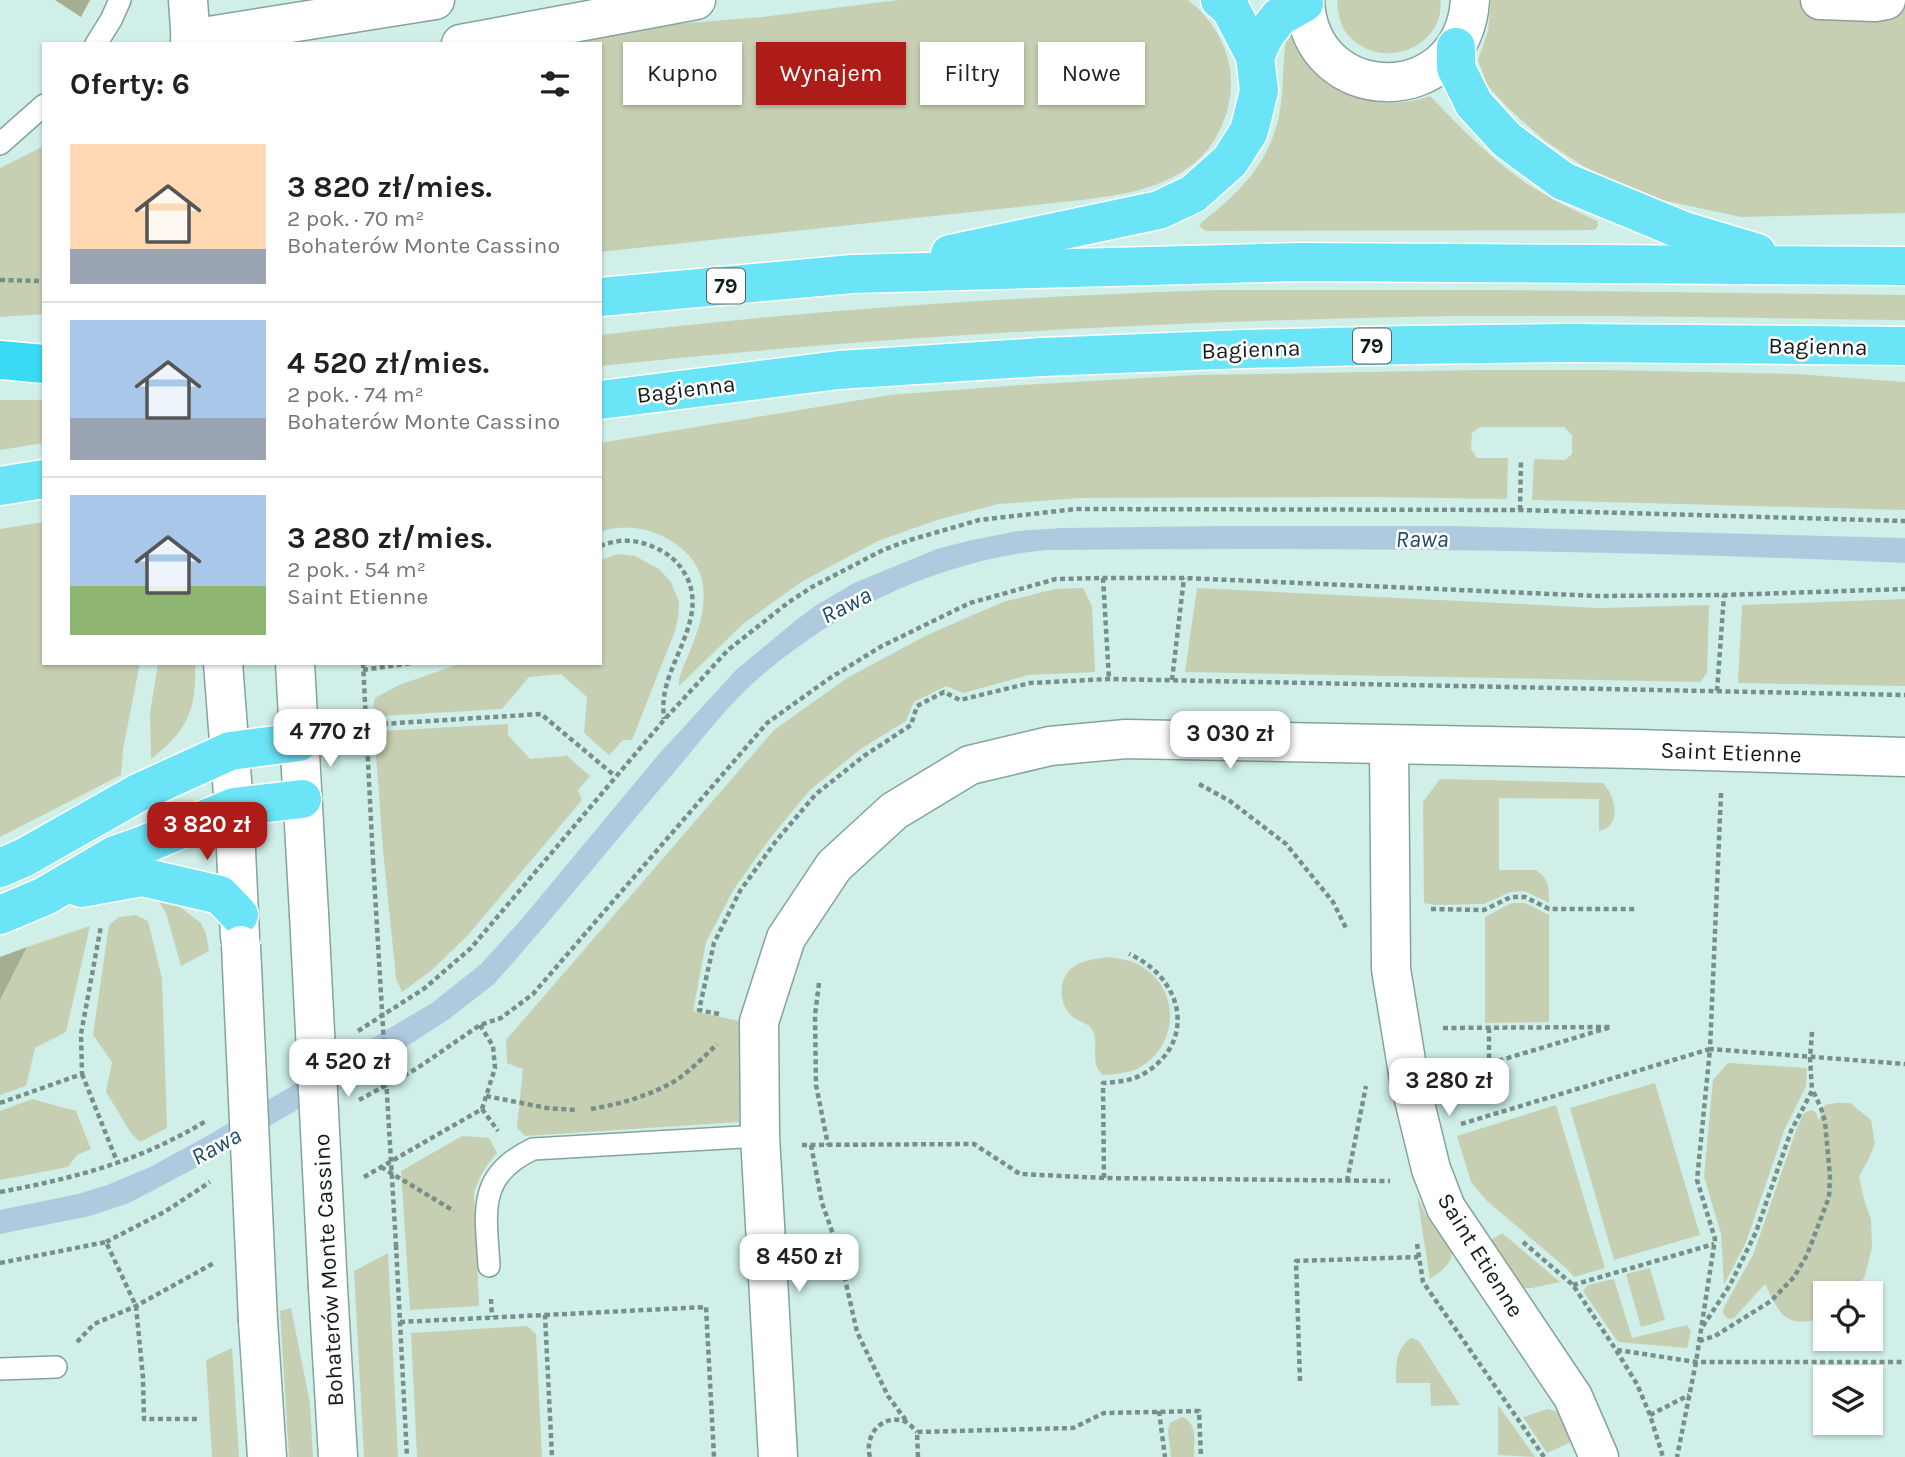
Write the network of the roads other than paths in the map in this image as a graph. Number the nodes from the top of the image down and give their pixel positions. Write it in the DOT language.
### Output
graph roads {
  1 [pos="120,0"];
  2 [pos="188,0"];
  3 [pos="435,0"];
  4 [pos="696,0"];
  5 [pos="1220,0"];
  6 [pos="1470,0"];
  7 [pos="1820,0"];
  8 [pos="1886,0"];
  9 [pos="1303,1"];
  10 [pos="258,24"];
  11 [pos="97,42"];
  12 [pos="193,42"];
  13 [pos="472,42"];
  14 [pos="1456,47"];
  15 [pos="1255,57"];
  16 [pos="42,107"];
  17 [pos="0,144"];
  18 [pos="1796,265"];
  19 [pos="1905,267"];
  20 [pos="852,274"];
  21 [pos="602,297"];
  22 [pos="1905,346"];
  23 [pos="0,360"];
  24 [pos="42,364"];
  25 [pos="42,364"];
  26 [pos="0,366"];
  27 [pos="602,400"];
  28 [pos="42,479"];
  29 [pos="0,486"];
  30 [pos="223,665"];
  31 [pos="295,665"];
  32 [pos="299,743"];
  33 [pos="1389,745"];
  34 [pos="230,751"];
  35 [pos="1905,757"];
  36 [pos="302,799"];
  37 [pos="234,807"];
  38 [pos="0,868"];
  39 [pos="45,896"];
  40 [pos="0,915"];
  41 [pos="240,930"];
  42 [pos="760,1136"];
  43 [pos="489,1266"];
  44 [pos="56,1367"];
  45 [pos="0,1369"];
  46 [pos="267,1457"];
  47 [pos="338,1457"];
  48 [pos="778,1457"];
  49 [pos="1599,1457"];
  1 -- 11 [label="lane"];
  2 -- 12 [label="street"];
  3 -- 10 [label="street"];
  4 -- 13 [label="street"];
  5 -- 15 [label="main road"];
  6 -- 14 [label="street"];
  7 -- 8 [label="street"];
  9 -- 14 [label="street"];
  9 -- 15 [label="main road"];
  10 -- 12 [label="street"];
  14 -- 18 [label="main road"];
  15 -- 20 [label="main road"];
  16 -- 17 [label="lane"];
  18 -- 19 [label="main road, 79"];
  18 -- 20 [label="main road, 79"];
  20 -- 21 [label="main road, 79"];
  22 -- 27 [label="main road, Bagienna / 79"];
  23 -- 24 [label="highway"];
  25 -- 26 [label="main road"];
  28 -- 29 [label="main road"];
  30 -- 34 [label="street"];
  31 -- 32 [label="street, Bohaterów Monte Cassino"];
  32 -- 34 [label="main road"];
  32 -- 36 [label="street, Bohaterów Monte Cassino"];
  33 -- 35 [label="street, Saint Etienne"];
  33 -- 42 [label="street, Saint Etienne"];
  33 -- 49 [label="street, Saint Etienne"];
  34 -- 37 [label="street"];
  34 -- 38 [label="main road"];
  36 -- 37 [label="main road"];
  36 -- 47 [label="street, Bohaterów Monte Cassino, bridge"];
  37 -- 39 [label="main road"];
  37 -- 41 [label="street"];
  39 -- 40 [label="main road"];
  39 -- 41 [label="main road"];
  41 -- 46 [label="street, bridge"];
  42 -- 43 [label="lane"];
  42 -- 48 [label="street"];
  44 -- 45 [label="lane"];
}
